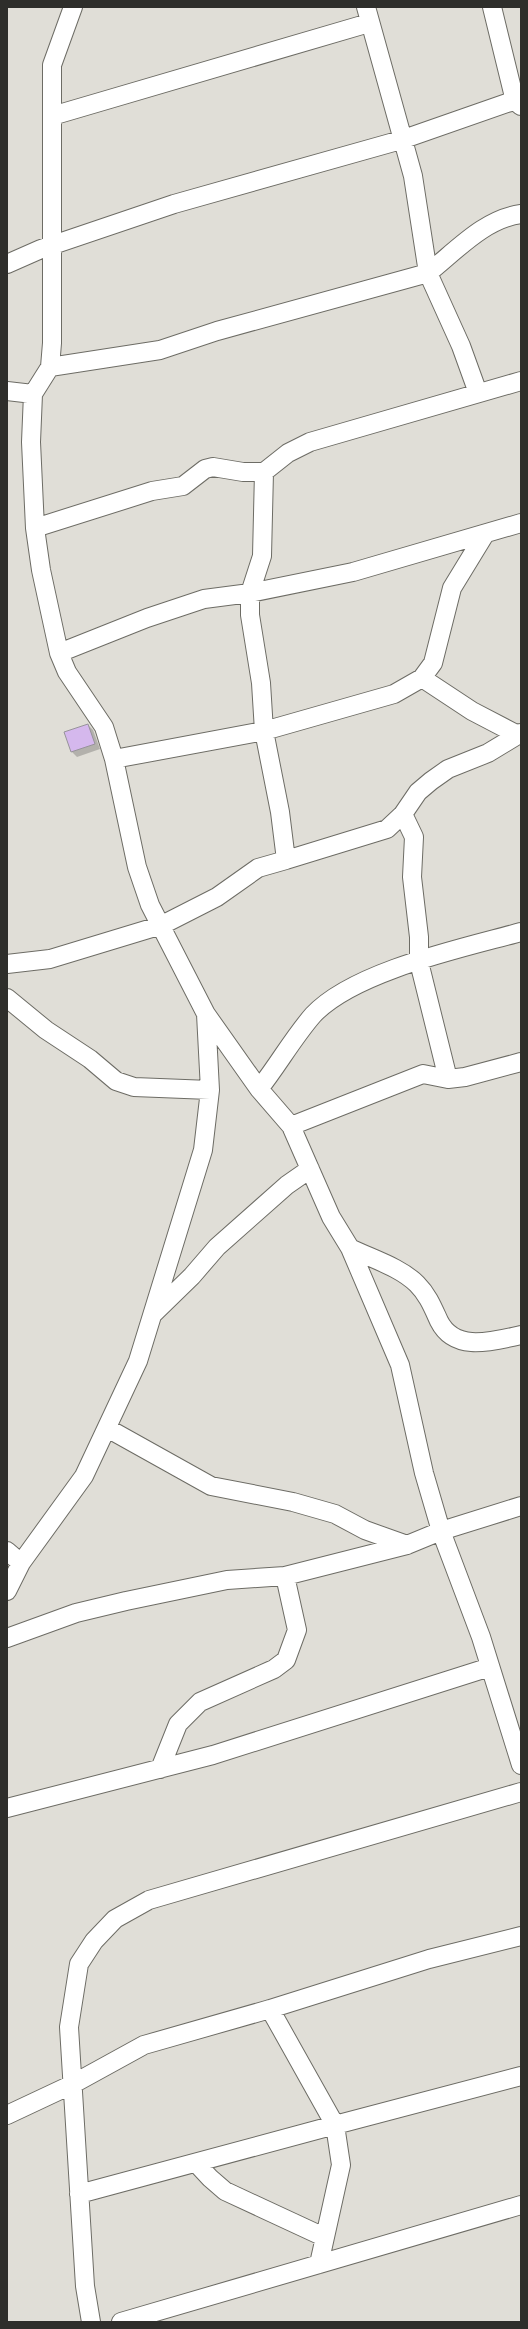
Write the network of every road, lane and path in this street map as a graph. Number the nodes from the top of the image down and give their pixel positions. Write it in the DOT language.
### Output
graph roads {
  1 [pos="74,7"];
  2 [pos="492,7"];
  3 [pos="368,15"];
  4 [pos="518,103"];
  5 [pos="52,116"];
  6 [pos="401,140"];
  7 [pos="521,214"];
  8 [pos="53,245"];
  9 [pos="7,264"];
  10 [pos="428,273"];
  11 [pos="50,367"];
  12 [pos="521,381"];
  13 [pos="7,391"];
  14 [pos="478,393"];
  15 [pos="33,394"];
  16 [pos="264,472"];
  17 [pos="521,523"];
  18 [pos="35,528"];
  19 [pos="485,534"];
  20 [pos="250,593"];
  21 [pos="59,653"];
  22 [pos="422,678"];
  23 [pos="264,731"];
  24 [pos="520,734"];
  25 [pos="114,760"];
  26 [pos="403,814"];
  27 [pos="286,860"];
  28 [pos="162,925"];
  29 [pos="521,932"];
  30 [pos="419,962"];
  31 [pos="7,964"];
  32 [pos="7,998"];
  33 [pos="206,1014"];
  34 [pos="521,1062"];
  35 [pos="448,1079"];
  36 [pos="210,1090"];
  37 [pos="260,1090"];
  38 [pos="291,1126"];
  39 [pos="310,1169"];
  40 [pos="350,1248"];
  41 [pos="152,1315"];
  42 [pos="521,1335"];
  43 [pos="107,1428"];
  44 [pos="521,1506"];
  45 [pos="441,1531"];
  46 [pos="407,1545"];
  47 [pos="7,1550"];
  48 [pos="21,1562"];
  49 [pos="285,1576"];
  50 [pos="7,1590"];
  51 [pos="7,1638"];
  52 [pos="490,1666"];
  53 [pos="521,1765"];
  54 [pos="160,1769"];
  55 [pos="521,1792"];
  56 [pos="7,1808"];
  57 [pos="521,1936"];
  58 [pos="270,2009"];
  59 [pos="521,2076"];
  60 [pos="73,2084"];
  61 [pos="7,2115"];
  62 [pos="335,2125"];
  63 [pos="197,2164"];
  64 [pos="79,2194"];
  65 [pos="521,2205"];
  66 [pos="324,2237"];
  67 [pos="319,2264"];
  68 [pos="92,2322"];
  69 [pos="121,2322"];
  1 -- 5 [label="street"];
  2 -- 4 [label="street"];
  3 -- 5 [label="street"];
  3 -- 6 [label="street"];
  4 -- 6 [label="street"];
  5 -- 8 [label="street"];
  6 -- 8 [label="street"];
  6 -- 10 [label="street"];
  7 -- 10 [label="street"];
  8 -- 9 [label="street"];
  8 -- 11 [label="street"];
  10 -- 11 [label="street"];
  10 -- 14 [label="street"];
  11 -- 15 [label="street"];
  12 -- 14 [label="street"];
  13 -- 15 [label="street"];
  14 -- 16 [label="street"];
  15 -- 18 [label="street"];
  16 -- 18 [label="street"];
  16 -- 20 [label="street"];
  17 -- 19 [label="street"];
  18 -- 21 [label="street"];
  19 -- 20 [label="street"];
  19 -- 22 [label="street"];
  20 -- 21 [label="street"];
  20 -- 23 [label="street"];
  21 -- 25 [label="street"];
  22 -- 23 [label="street"];
  22 -- 24 [label="street"];
  23 -- 25 [label="street"];
  23 -- 27 [label="street"];
  24 -- 26 [label="street"];
  25 -- 28 [label="street"];
  26 -- 27 [label="street"];
  26 -- 30 [label="street"];
  27 -- 28 [label="street"];
  28 -- 31 [label="street"];
  28 -- 33 [label="street"];
  29 -- 30 [label="street"];
  30 -- 35 [label="street"];
  30 -- 37 [label="street"];
  32 -- 36 [label="street"];
  33 -- 36 [label="street"];
  33 -- 37 [label="street"];
  34 -- 35 [label="street"];
  35 -- 38 [label="street"];
  36 -- 41 [label="street"];
  37 -- 38 [label="street"];
  38 -- 39 [label="street"];
  39 -- 40 [label="street"];
  39 -- 41 [label="street"];
  40 -- 42 [label="street"];
  40 -- 45 [label="street"];
  41 -- 43 [label="street"];
  43 -- 46 [label="street"];
  43 -- 48 [label="street"];
  44 -- 45 [label="street"];
  45 -- 46 [label="street"];
  45 -- 52 [label="street"];
  46 -- 49 [label="street"];
  47 -- 48 [label="street"];
  48 -- 50 [label="street"];
  49 -- 51 [label="street"];
  49 -- 54 [label="street"];
  52 -- 53 [label="street"];
  52 -- 54 [label="street"];
  54 -- 56 [label="street"];
  55 -- 60 [label="street"];
  57 -- 58 [label="street"];
  58 -- 60 [label="street"];
  58 -- 62 [label="street"];
  59 -- 62 [label="street"];
  60 -- 61 [label="street"];
  60 -- 64 [label="street"];
  62 -- 63 [label="street"];
  62 -- 66 [label="street"];
  63 -- 64 [label="street"];
  63 -- 66 [label="street"];
  64 -- 68 [label="street"];
  65 -- 67 [label="street"];
  66 -- 67 [label="street"];
  67 -- 69 [label="street"];
}
